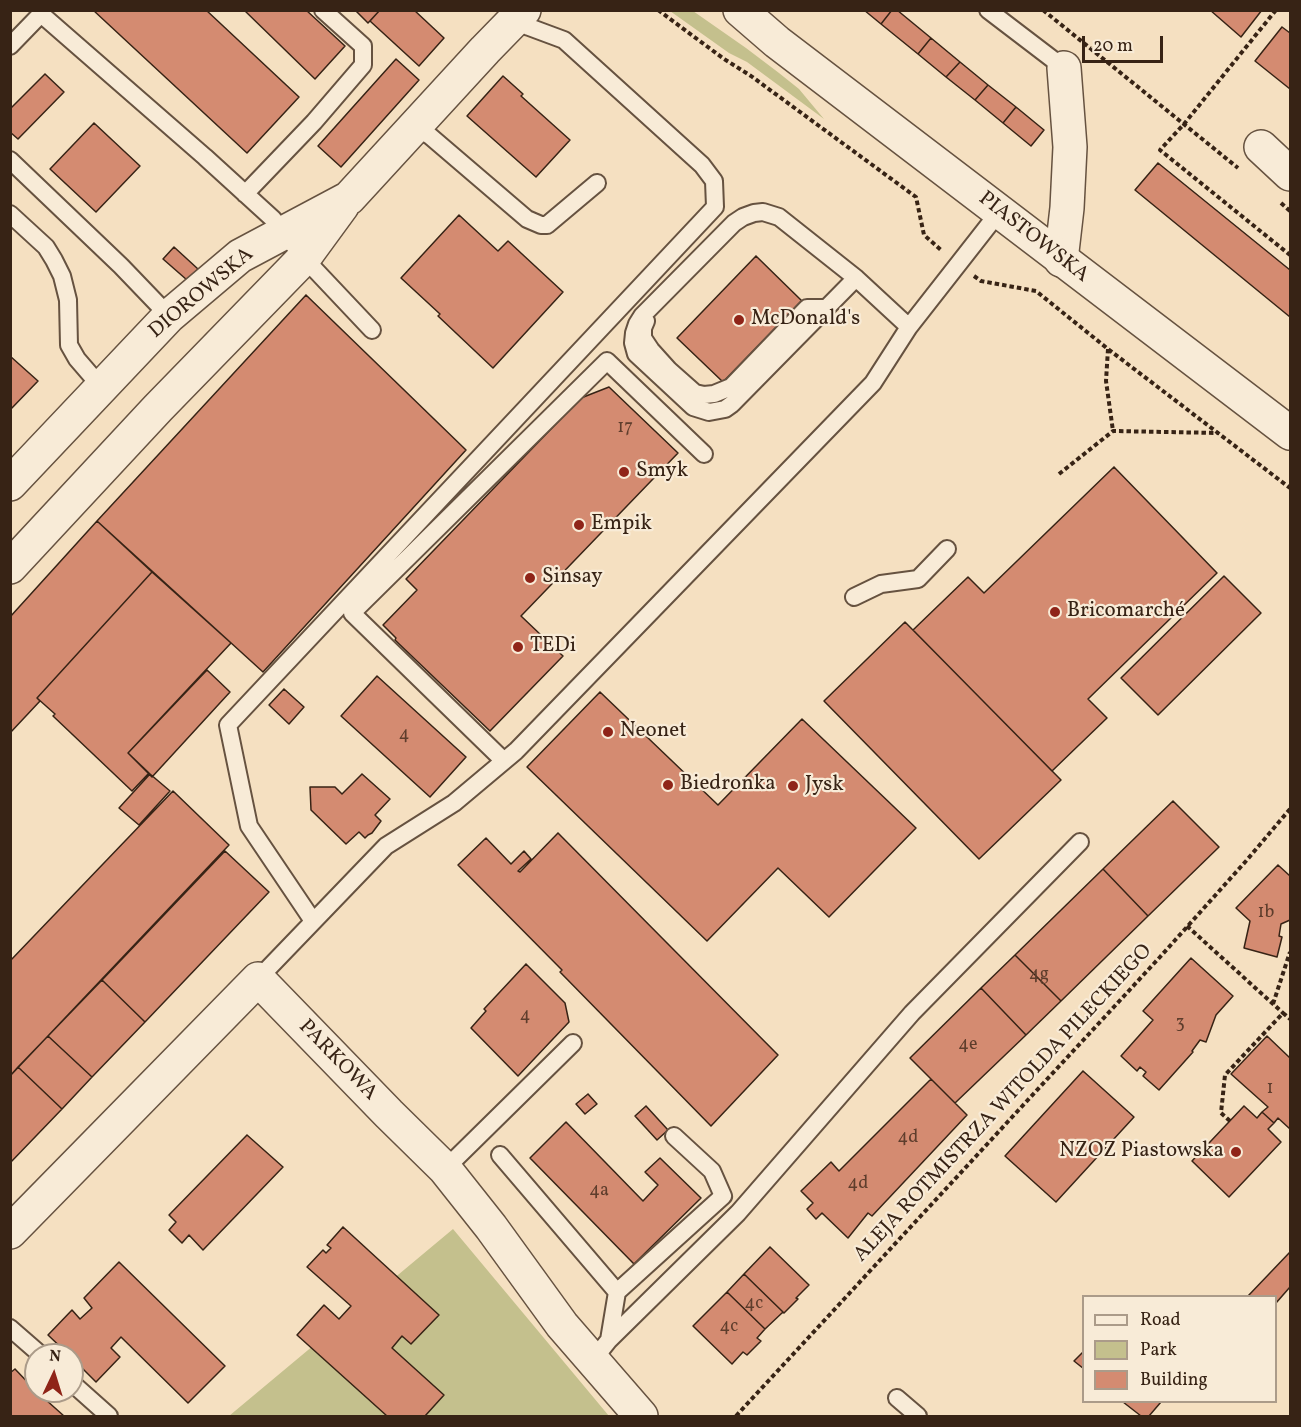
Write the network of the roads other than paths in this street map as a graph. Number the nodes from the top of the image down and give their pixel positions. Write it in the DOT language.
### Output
graph roads {
  1 [pos="323,10"];
  2 [pos="717,10"];
  3 [pos="740,10"];
  4 [pos="988,10"];
  5 [pos="515,14"];
  6 [pos="777,42"];
  7 [pos="10,46"];
  8 [pos="1064,68"];
  9 [pos="414,126"];
  10 [pos="10,160"];
  11 [pos="1253,161"];
  12 [pos="597,183"];
  13 [pos="1282,185"];
  14 [pos="245,194"];
  15 [pos="999,212"];
  16 [pos="10,214"];
  17 [pos="294,245"];
  18 [pos="1061,260"];
  19 [pos="856,278"];
  20 [pos="169,316"];
  21 [pos="909,327"];
  22 [pos="372,330"];
  23 [pos="102,388"];
  24 [pos="1290,433"];
  25 [pos="704,454"];
  26 [pos="10,484"];
  27 [pos="947,549"];
  28 [pos="10,567"];
  29 [pos="854,597"];
  30 [pos="504,761"];
  31 [pos="1080,842"];
  32 [pos="313,921"];
  33 [pos="258,979"];
  34 [pos="573,1043"];
  35 [pos="674,1136"];
  36 [pos="500,1155"];
  37 [pos="445,1169"];
  38 [pos="10,1232"];
  39 [pos="617,1293"];
  40 [pos="10,1328"];
  41 [pos="27,1343"];
  42 [pos="601,1350"];
  43 [pos="84,1394"];
  44 [pos="897,1398"];
  45 [pos="109,1416"];
  46 [pos="641,1416"];
  47 [pos="918,1416"];
  1 -- 14 [label="lane"];
  2 -- 6 [label="street, PIASTOWSKA"];
  3 -- 6 [label="street, PIASTOWSKA"];
  4 -- 8 [label="lane"];
  5 -- 9 [label="street, DIOROWSKA"];
  5 -- 32 [label="lane"];
  6 -- 15 [label="street, PIASTOWSKA"];
  7 -- 14 [label="lane"];
  8 -- 18 [label="street"];
  9 -- 12 [label="lane"];
  9 -- 17 [label="street, DIOROWSKA"];
  10 -- 20 [label="lane"];
  11 -- 13 [label="street"];
  14 -- 17 [label="lane"];
  15 -- 18 [label="street, PIASTOWSKA"];
  15 -- 21 [label="lane"];
  16 -- 23 [label="lane"];
  17 -- 20 [label="street, DIOROWSKA"];
  17 -- 22 [label="lane"];
  17 -- 28 [label="street"];
  18 -- 24 [label="street, PIASTOWSKA"];
  19 -- 19 [label="lane"];
  19 -- 21 [label="lane"];
  20 -- 23 [label="street, DIOROWSKA"];
  21 -- 30 [label="lane"];
  23 -- 26 [label="street, DIOROWSKA"];
  25 -- 30 [label="lane"];
  27 -- 29 [label="lane"];
  30 -- 32 [label="lane"];
  31 -- 42 [label="lane"];
  32 -- 33 [label="lane"];
  33 -- 37 [label="street, PARKOWA"];
  33 -- 38 [label="street"];
  34 -- 37 [label="lane"];
  35 -- 39 [label="lane"];
  36 -- 39 [label="lane"];
  37 -- 42 [label="street, PARKOWA"];
  39 -- 42 [label="lane"];
  40 -- 41 [label="lane"];
  42 -- 46 [label="street, PARKOWA"];
  43 -- 45 [label="lane"];
  44 -- 47 [label="lane"];
}
